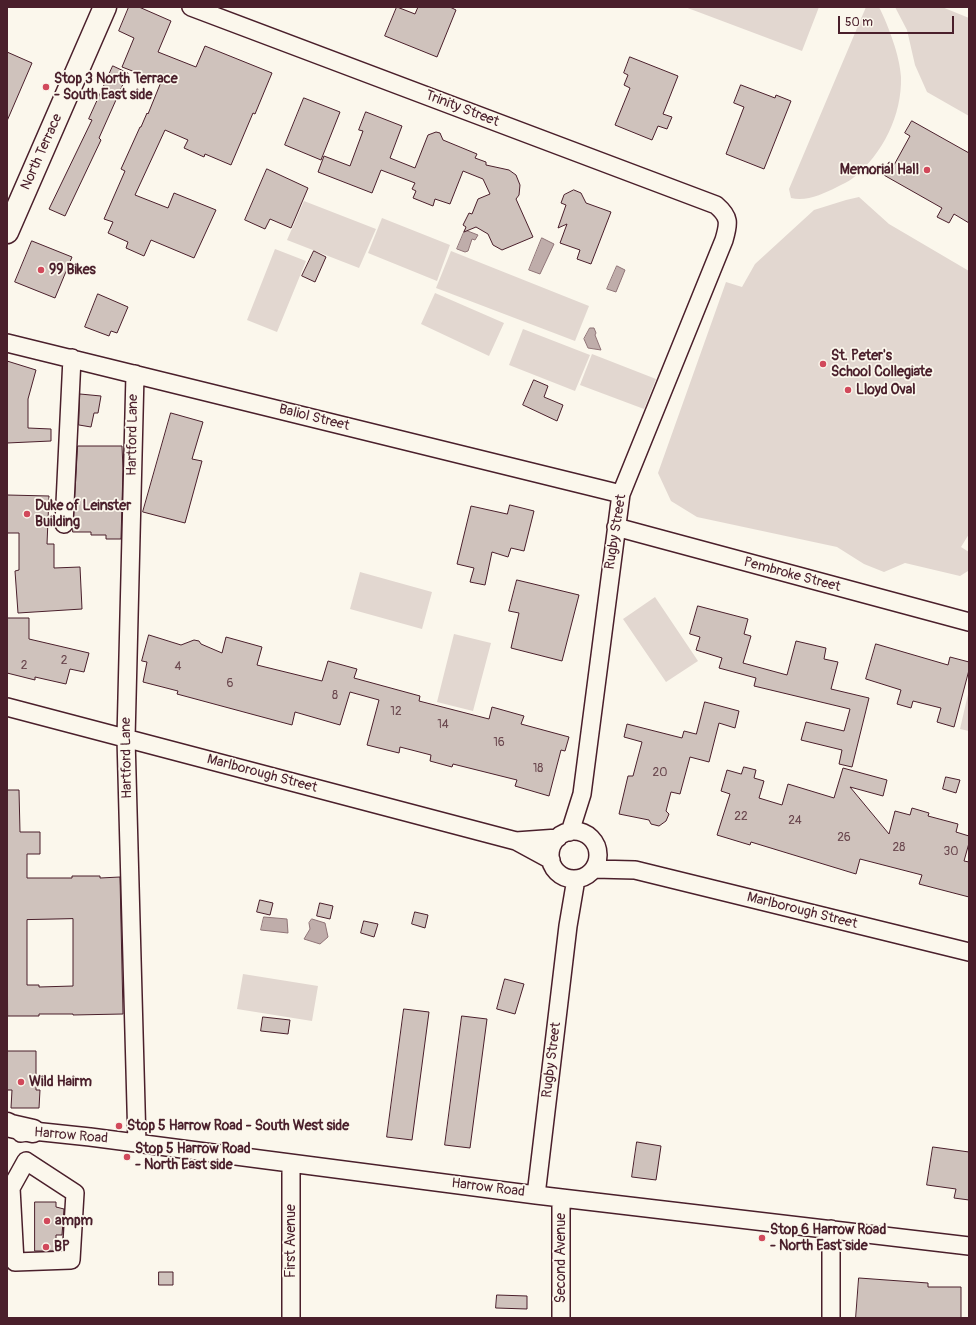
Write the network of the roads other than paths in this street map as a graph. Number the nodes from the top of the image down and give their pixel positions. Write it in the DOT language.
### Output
graph roads {
  1 [pos="105,7"];
  2 [pos="191,7"];
  3 [pos="727,218"];
  4 [pos="7,232"];
  5 [pos="10,343"];
  6 [pos="72,358"];
  7 [pos="135,374"];
  8 [pos="621,494"];
  9 [pos="64,524"];
  10 [pos="616,527"];
  11 [pos="969,622"];
  12 [pos="7,707"];
  13 [pos="126,738"];
  14 [pos="571,834"];
  15 [pos="516,840"];
  16 [pos="550,860"];
  17 [pos="596,861"];
  18 [pos="570,878"];
  19 [pos="969,952"];
  20 [pos="7,1124"];
  21 [pos="33,1131"];
  22 [pos="7,1134"];
  23 [pos="137,1143"];
  24 [pos="26,1161"];
  25 [pos="291,1163"];
  26 [pos="536,1195"];
  27 [pos="561,1198"];
  28 [pos="831,1229"];
  29 [pos="969,1246"];
  30 [pos="290,1318"];
  31 [pos="561,1318"];
  32 [pos="831,1318"];
  1 -- 4 [label="main road, North Terrace"];
  2 -- 3 [label="street, Trinity Street"];
  3 -- 8 [label="street, Rugby Street"];
  5 -- 6 [label="street, Baliol Street"];
  6 -- 7 [label="street, Baliol Street"];
  6 -- 9 [label="street"];
  7 -- 8 [label="street, Baliol Street"];
  7 -- 13 [label="street, Hartford Lane"];
  8 -- 10 [label="street, Rugby Street"];
  10 -- 11 [label="street, Pembroke Street"];
  10 -- 14 [label="street, Rugby Street"];
  12 -- 13 [label="street, Marlborough Street"];
  13 -- 15 [label="street, Marlborough Street"];
  13 -- 23 [label="street, Hartford Lane"];
  14 -- 15 [label="street, Marlborough Street"];
  14 -- 16 [label="street"];
  14 -- 17 [label="street"];
  15 -- 16 [label="street, Marlborough Street"];
  16 -- 18 [label="street"];
  17 -- 18 [label="street"];
  17 -- 19 [label="street, Marlborough Street"];
  18 -- 26 [label="street, Rugby Street"];
  20 -- 21 [label="main road"];
  21 -- 22 [label="street, Harrow Road"];
  21 -- 23 [label="street, Harrow Road"];
  23 -- 25 [label="street, Harrow Road"];
  24 -- 24 [label="street"];
  25 -- 26 [label="street, Harrow Road"];
  25 -- 30 [label="street, First Avenue"];
  26 -- 27 [label="street, Harrow Road"];
  27 -- 28 [label="street, Harrow Road"];
  27 -- 31 [label="street, Second Avenue"];
  28 -- 29 [label="street, Harrow Road"];
  28 -- 32 [label="street"];
}
